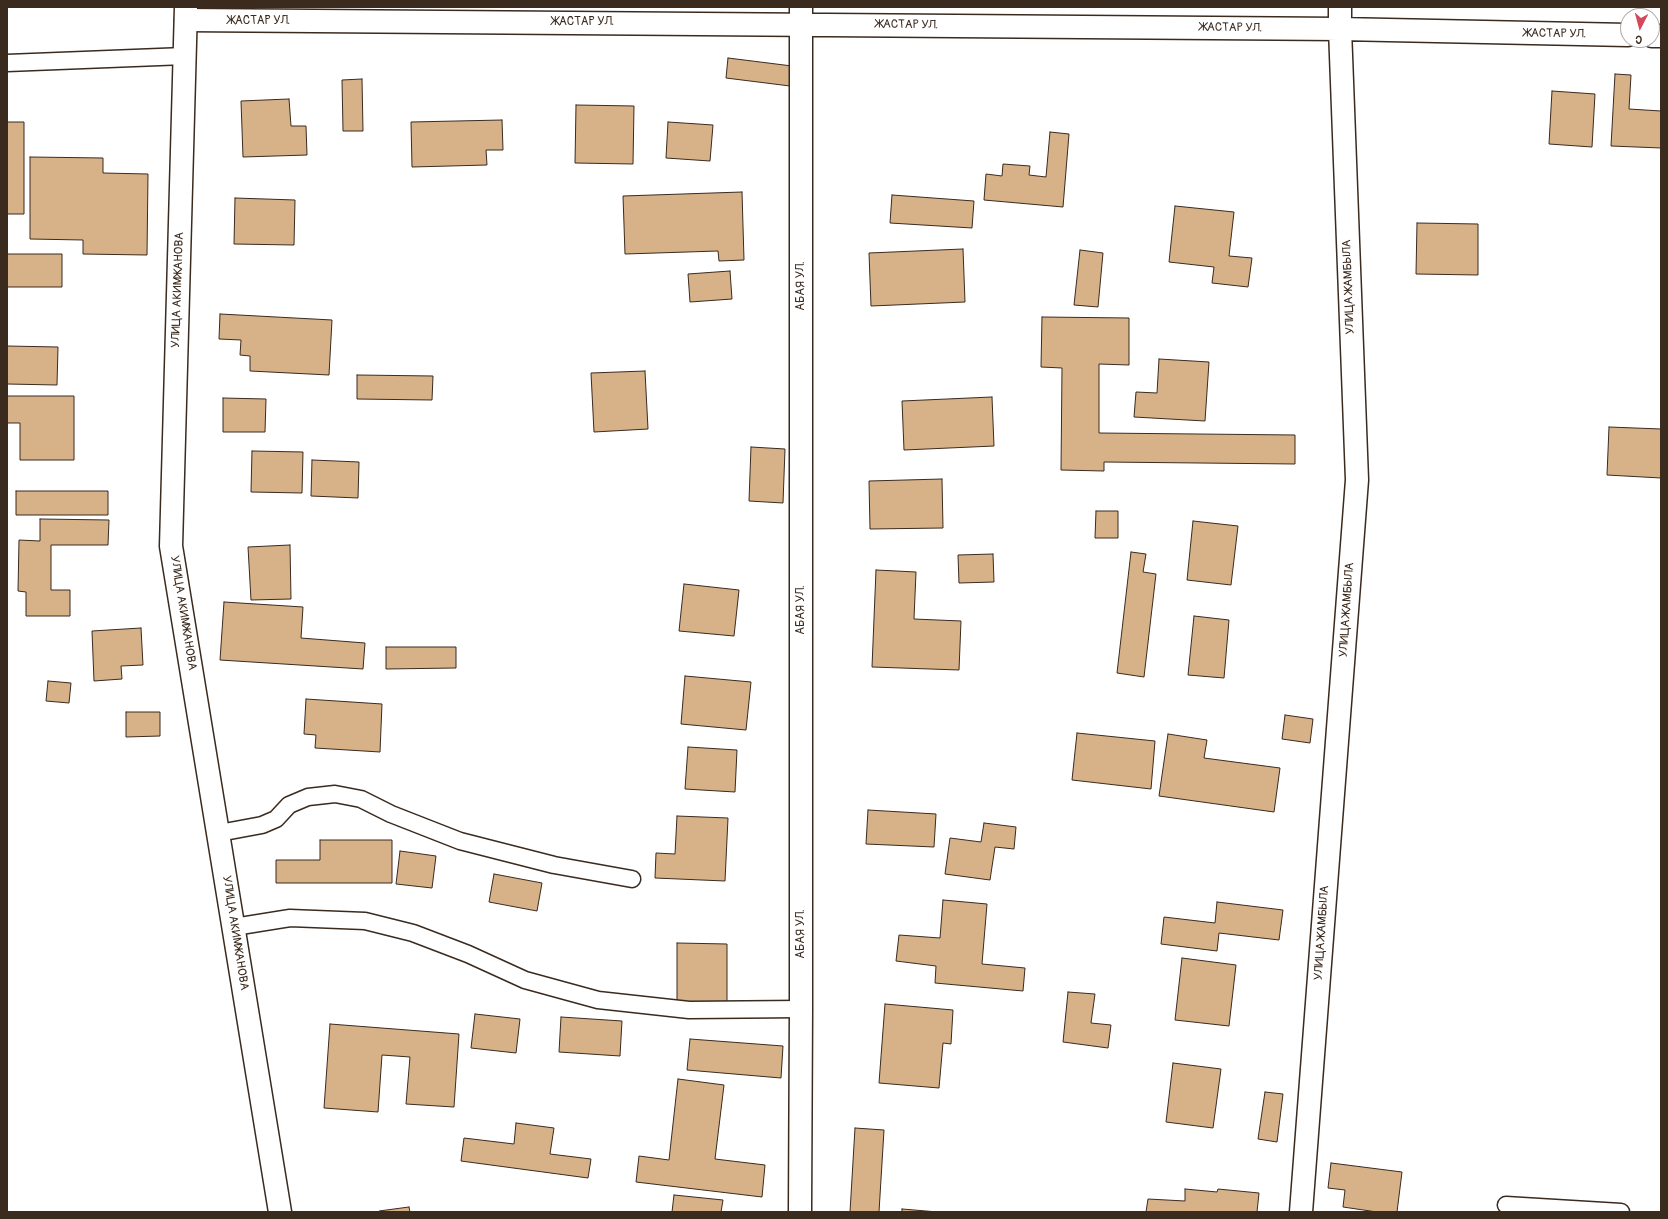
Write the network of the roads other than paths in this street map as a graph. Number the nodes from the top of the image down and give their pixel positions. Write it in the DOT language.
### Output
graph roads {
  1 [pos="1340,7"];
  2 [pos="186,14"];
  3 [pos="801,15"];
  4 [pos="1340,28"];
  5 [pos="1620,36"];
  6 [pos="185,56"];
  7 [pos="7,62"];
  8 [pos="219,833"];
  9 [pos="632,879"];
  10 [pos="234,927"];
  11 [pos="801,1009"];
  12 [pos="1506,1205"];
  13 [pos="280,1212"];
  14 [pos="800,1212"];
  15 [pos="1300,1212"];
  16 [pos="1622,1212"];
  1 -- 4 [label="street, УЛИЦА ЖАМБЫЛА"];
  2 -- 3 [label="street, ЖАСТАР УЛ."];
  2 -- 6 [label="street, УЛИЦА АКИМЖАНОВА"];
  3 -- 4 [label="street, ЖАСТАР УЛ."];
  3 -- 11 [label="street, АБАЯ УЛ."];
  4 -- 5 [label="street, ЖАСТАР УЛ."];
  4 -- 15 [label="street, УЛИЦА ЖАМБЫЛА"];
  6 -- 7 [label="lane"];
  6 -- 8 [label="street, УЛИЦА АКИМЖАНОВА"];
  8 -- 9 [label="lane"];
  8 -- 10 [label="street, УЛИЦА АКИМЖАНОВА"];
  10 -- 11 [label="lane"];
  10 -- 13 [label="street, УЛИЦА АКИМЖАНОВА"];
  11 -- 14 [label="street, АБАЯ УЛ."];
  12 -- 16 [label="lane"];
}
